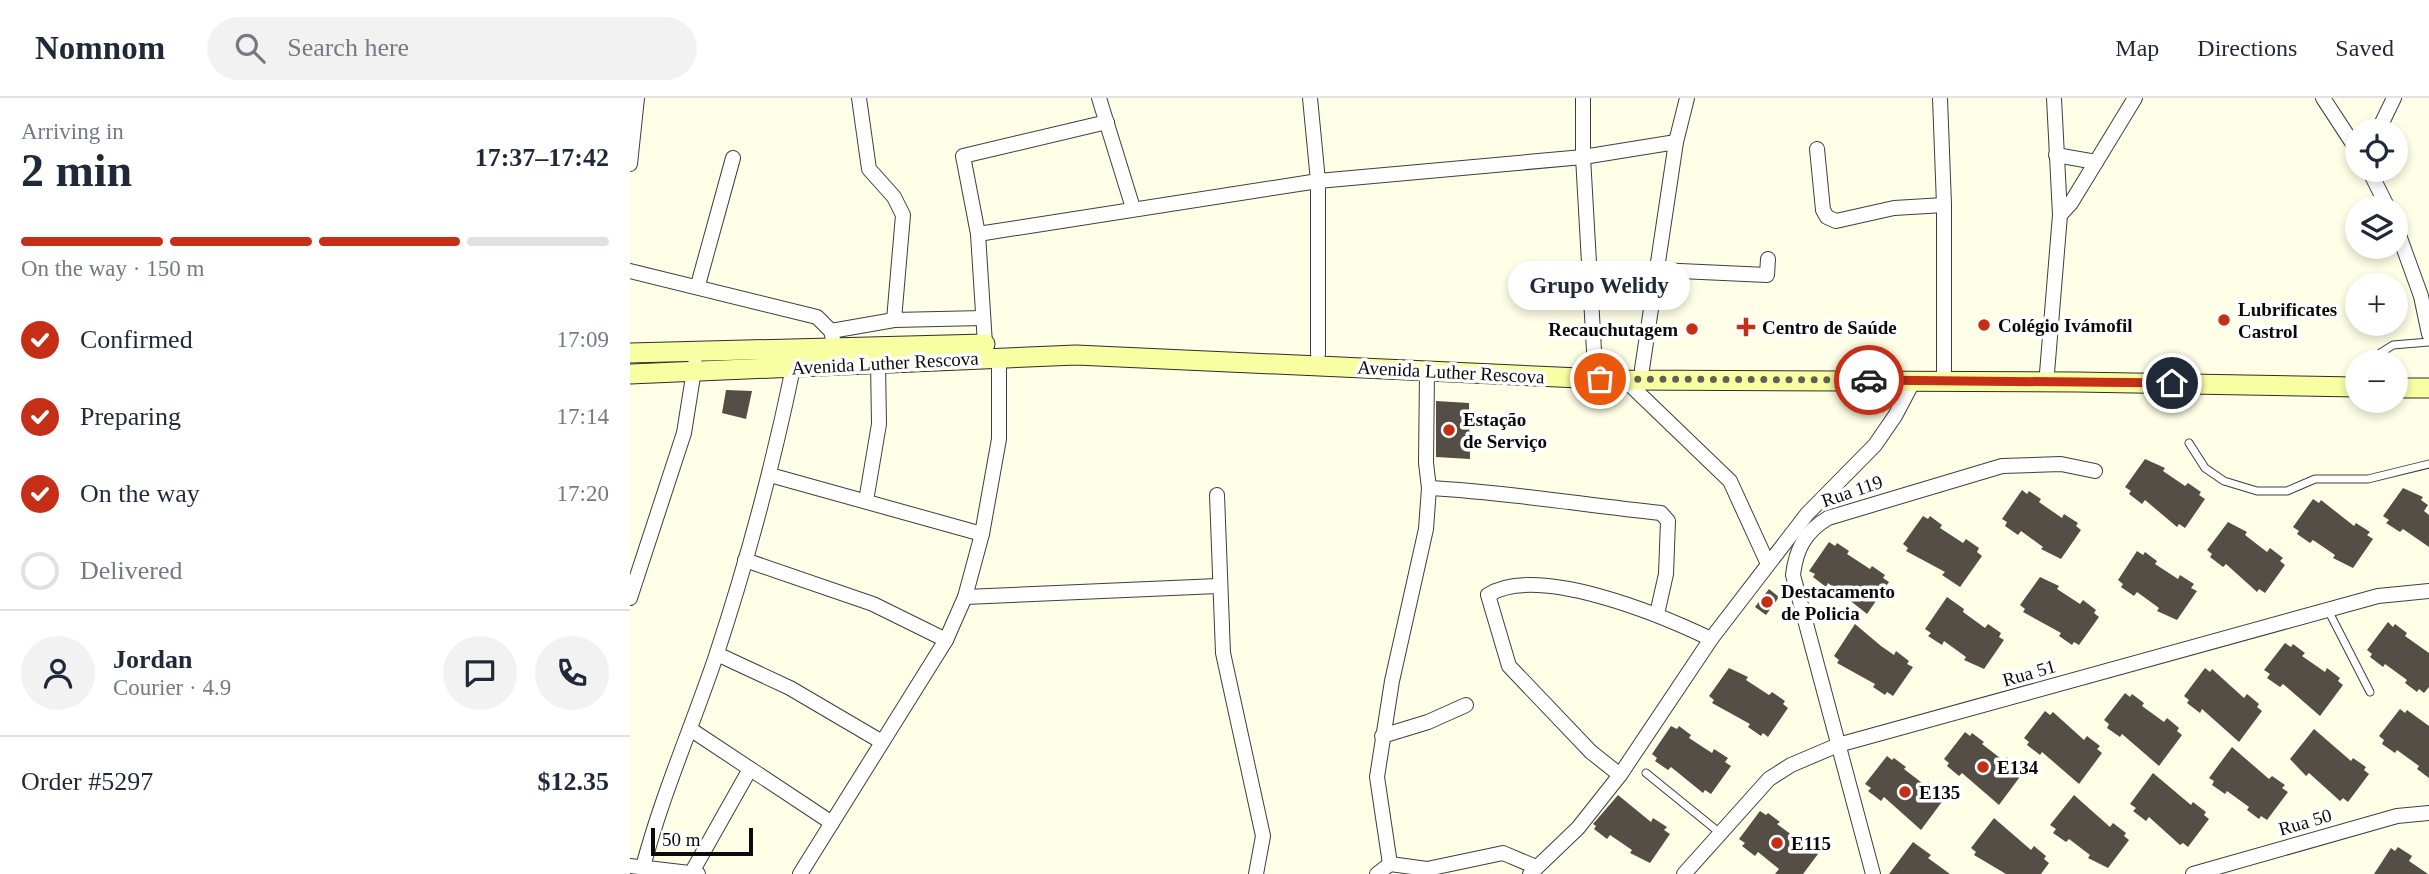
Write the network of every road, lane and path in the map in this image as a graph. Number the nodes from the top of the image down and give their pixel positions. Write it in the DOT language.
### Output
graph roads {
  1 [pos="637,98"];
  2 [pos="859,98"];
  3 [pos="1099,98"];
  4 [pos="1310,98"];
  5 [pos="1583,98"];
  6 [pos="1688,98"];
  7 [pos="1940,98"];
  8 [pos="2054,98"];
  9 [pos="2135,98"];
  10 [pos="2323,98"];
  11 [pos="2394,98"];
  12 [pos="2384,119"];
  13 [pos="1107,122"];
  14 [pos="2345,132"];
  15 [pos="1676,142"];
  16 [pos="1816,149"];
  17 [pos="2056,155"];
  18 [pos="1583,157"];
  19 [pos="733,158"];
  20 [pos="2096,162"];
  21 [pos="630,164"];
  22 [pos="1318,181"];
  23 [pos="1944,205"];
  24 [pos="1133,208"];
  25 [pos="2060,215"];
  26 [pos="978,234"];
  27 [pos="2408,259"];
  28 [pos="1768,260"];
  29 [pos="1658,270"];
  30 [pos="630,271"];
  31 [pos="698,285"];
  32 [pos="984,318"];
  33 [pos="894,320"];
  34 [pos="2429,334"];
  35 [pos="833,339"];
  36 [pos="2429,342"];
  37 [pos="992,350"];
  38 [pos="2387,350"];
  39 [pos="696,352"];
  40 [pos="630,353"];
  41 [pos="1318,355"];
  42 [pos="878,363"];
  43 [pos="793,368"];
  44 [pos="1595,368"];
  45 [pos="1642,369"];
  46 [pos="1944,371"];
  47 [pos="1427,372"];
  48 [pos="695,373"];
  49 [pos="2048,373"];
  50 [pos="2345,373"];
  51 [pos="2345,373"];
  52 [pos="630,374"];
  53 [pos="2408,374"];
  54 [pos="2429,375"];
  55 [pos="1625,380"];
  56 [pos="1914,380"];
  57 [pos="2408,388"];
  58 [pos="2429,388"];
  59 [pos="2189,443"];
  60 [pos="2429,464"];
  61 [pos="2095,471"];
  62 [pos="769,475"];
  63 [pos="1429,488"];
  64 [pos="1217,495"];
  65 [pos="866,501"];
  66 [pos="982,534"];
  67 [pos="745,560"];
  68 [pos="1768,564"];
  69 [pos="1218,586"];
  70 [pos="2429,591"];
  71 [pos="965,597"];
  72 [pos="630,598"];
  73 [pos="2328,610"];
  74 [pos="1657,614"];
  75 [pos="1711,639"];
  76 [pos="946,640"];
  77 [pos="716,654"];
  78 [pos="2370,692"];
  79 [pos="1466,705"];
  80 [pos="691,729"];
  81 [pos="1382,736"];
  82 [pos="882,743"];
  83 [pos="1839,745"];
  84 [pos="750,769"];
  85 [pos="1646,773"];
  86 [pos="1620,775"];
  87 [pos="2429,813"];
  88 [pos="832,824"];
  89 [pos="1720,833"];
  90 [pos="1390,864"];
  91 [pos="637,867"];
  92 [pos="1533,871"];
  93 [pos="695,873"];
  94 [pos="800,874"];
  95 [pos="1256,874"];
  96 [pos="1377,874"];
  97 [pos="1684,874"];
  98 [pos="1873,874"];
  99 [pos="2193,874"];
  1 -- 21 [label="street"];
  2 -- 33 [label="street"];
  3 -- 13 [label="street"];
  4 -- 22 [label="street"];
  5 -- 18 [label="street"];
  6 -- 15 [label="street"];
  7 -- 23 [label="street"];
  8 -- 17 [label="street"];
  9 -- 20 [label="street"];
  10 -- 14 [label="street"];
  11 -- 12 [label="street"];
  13 -- 24 [label="street"];
  13 -- 26 [label="street"];
  15 -- 18 [label="street"];
  15 -- 29 [label="street"];
  16 -- 23 [label="street"];
  17 -- 20 [label="street"];
  17 -- 25 [label="street"];
  18 -- 22 [label="street"];
  18 -- 44 [label="street"];
  19 -- 31 [label="street"];
  20 -- 25 [label="street"];
  22 -- 24 [label="street"];
  22 -- 41 [label="street"];
  23 -- 46 [label="street"];
  24 -- 26 [label="street"];
  25 -- 49 [label="street"];
  26 -- 32 [label="street"];
  27 -- 34 [label="street"];
  28 -- 29 [label="street"];
  29 -- 45 [label="street"];
  30 -- 31 [label="street"];
  31 -- 35 [label="street"];
  32 -- 33 [label="street"];
  32 -- 37 [label="street"];
  33 -- 35 [label="street"];
  35 -- 37 [label="main road, Avenida Luther Rescova"];
  35 -- 39 [label="main road, Avenida Luther Rescova"];
  36 -- 38 [label="lane"];
  37 -- 41 [label="main road, Avenida Luther Rescova"];
  37 -- 42 [label="main road, Avenida Luther Rescova"];
  37 -- 47 [label="main road, Avenida Luther Rescova"];
  37 -- 66 [label="street"];
  39 -- 40 [label="main road, Avenida Luther Rescova"];
  39 -- 48 [label="street"];
  41 -- 44 [label="main road, Avenida Luther Rescova"];
  42 -- 43 [label="main road, Avenida Luther Rescova"];
  42 -- 65 [label="street"];
  43 -- 48 [label="main road, Avenida Luther Rescova"];
  43 -- 62 [label="street"];
  44 -- 45 [label="main road, Avenida Luther Rescova"];
  45 -- 46 [label="main road, Avenida Luther Rescova"];
  46 -- 49 [label="main road, Avenida Luther Rescova"];
  47 -- 55 [label="main road, Avenida Luther Rescova"];
  47 -- 63 [label="street"];
  48 -- 52 [label="main road, Avenida Luther Rescova"];
  48 -- 72 [label="street"];
  49 -- 50 [label="main road, Avenida Luther Rescova"];
  51 -- 56 [label="main road, Avenida Luther Rescova"];
  53 -- 54 [label="main road"];
  55 -- 56 [label="main road, Avenida Luther Rescova"];
  55 -- 68 [label="street"];
  56 -- 68 [label="street"];
  57 -- 58 [label="main road"];
  59 -- 60 [label="lane"];
  61 -- 83 [label="street, Rua 119"];
  62 -- 65 [label="street"];
  62 -- 67 [label="street"];
  63 -- 74 [label="street"];
  63 -- 81 [label="street"];
  64 -- 69 [label="street"];
  65 -- 66 [label="street"];
  66 -- 71 [label="street"];
  67 -- 76 [label="street"];
  67 -- 77 [label="street"];
  68 -- 75 [label="street"];
  69 -- 71 [label="street"];
  69 -- 95 [label="street"];
  70 -- 73 [label="street, Rua 51"];
  71 -- 76 [label="street"];
  73 -- 78 [label="lane"];
  73 -- 83 [label="street, Rua 51"];
  74 -- 75 [label="street"];
  74 -- 86 [label="street"];
  75 -- 86 [label="street"];
  76 -- 82 [label="street"];
  77 -- 80 [label="street"];
  77 -- 82 [label="street"];
  79 -- 81 [label="street"];
  80 -- 84 [label="street"];
  80 -- 91 [label="street"];
  81 -- 90 [label="street"];
  82 -- 88 [label="street"];
  83 -- 89 [label="street, Rua 51"];
  83 -- 98 [label="street, Rua 119"];
  84 -- 88 [label="street"];
  84 -- 93 [label="street"];
  85 -- 89 [label="lane"];
  86 -- 92 [label="street"];
  87 -- 99 [label="street, Rua 50"];
  88 -- 94 [label="street"];
  89 -- 97 [label="street, Rua 51"];
  90 -- 92 [label="street"];
  90 -- 96 [label="street"];
  91 -- 93 [label="street"];
}
